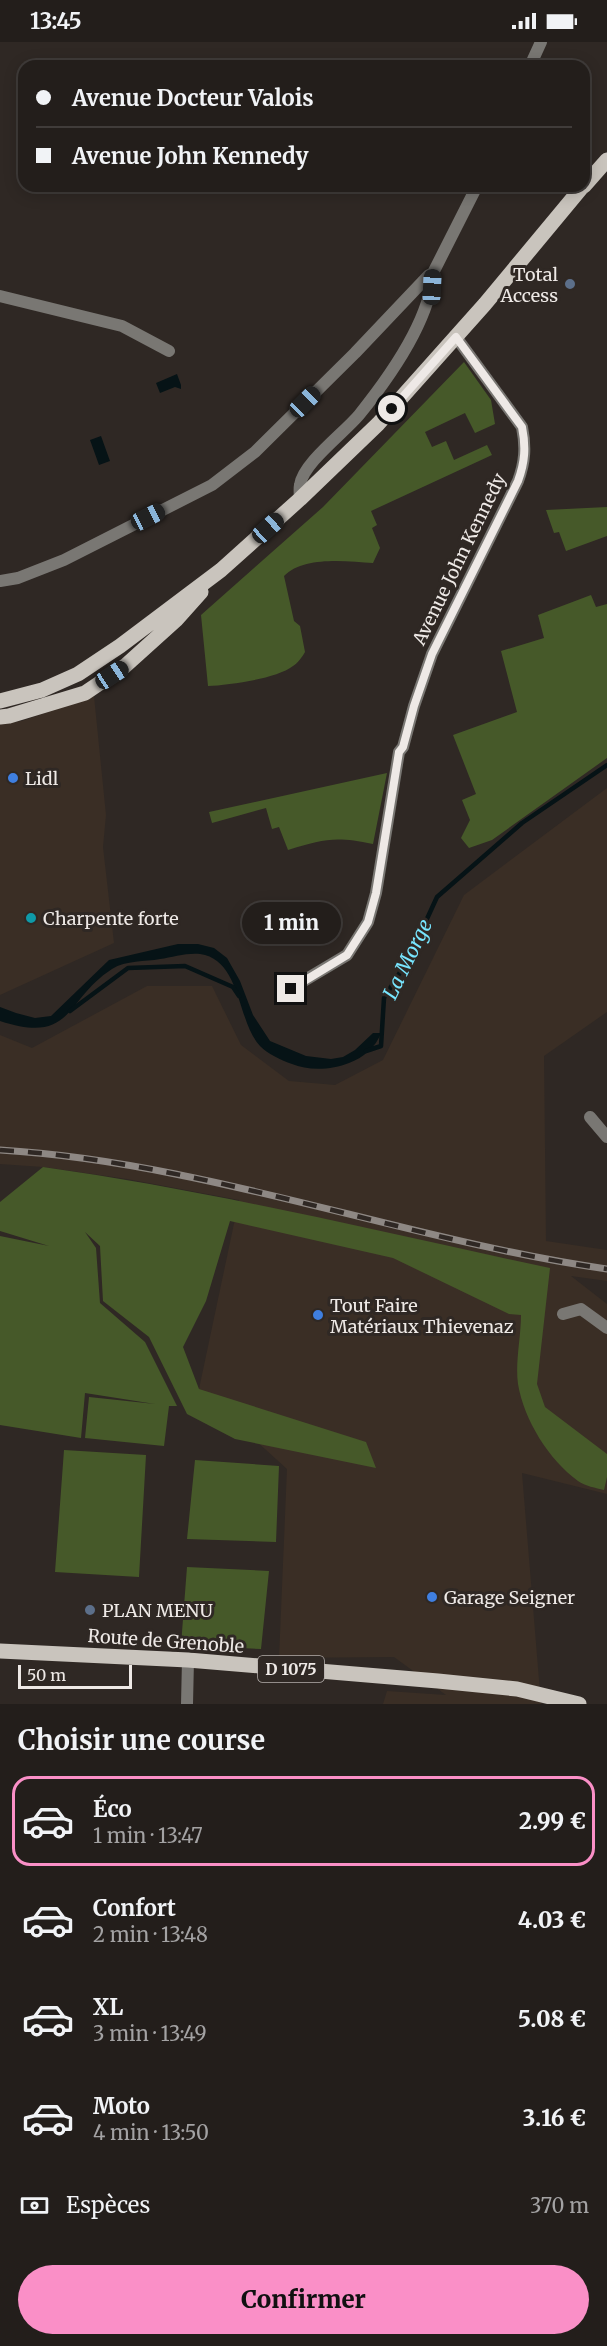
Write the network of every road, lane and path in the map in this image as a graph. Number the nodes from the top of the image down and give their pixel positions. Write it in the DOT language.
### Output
graph roads {
  1 [pos="541,42"];
  2 [pos="533,60"];
  3 [pos="607,160"];
  4 [pos="590,178"];
  5 [pos="474,192"];
  6 [pos="578,192"];
  7 [pos="433,273"];
  8 [pos="0,296"];
  9 [pos="456,337"];
  10 [pos="169,351"];
  11 [pos="300,499"];
  12 [pos="221,570"];
  13 [pos="0,581"];
  14 [pos="0,701"];
  15 [pos="0,717"];
  16 [pos="291,989"];
  17 [pos="590,1117"];
  18 [pos="607,1137"];
  19 [pos="563,1314"];
  20 [pos="607,1328"];
  21 [pos="0,1651"];
  22 [pos="188,1660"];
  23 [pos="187,1704"];
  24 [pos="579,1704"];
  1 -- 2 [label="street"];
  3 -- 4 [label="main road"];
  5 -- 7 [label="street"];
  6 -- 9 [label="main road"];
  7 -- 11 [label="street"];
  7 -- 13 [label="street"];
  8 -- 10 [label="street"];
  9 -- 11 [label="main road"];
  9 -- 16 [label="street, Avenue John Kennedy"];
  11 -- 12 [label="main road"];
  12 -- 14 [label="main road"];
  12 -- 15 [label="main road"];
  17 -- 18 [label="street"];
  19 -- 20 [label="street"];
  21 -- 22 [label="main road, Route de Grenoble / D 1075"];
  22 -- 23 [label="street"];
  22 -- 24 [label="main road, Route de Grenoble / D 1075"];
}
